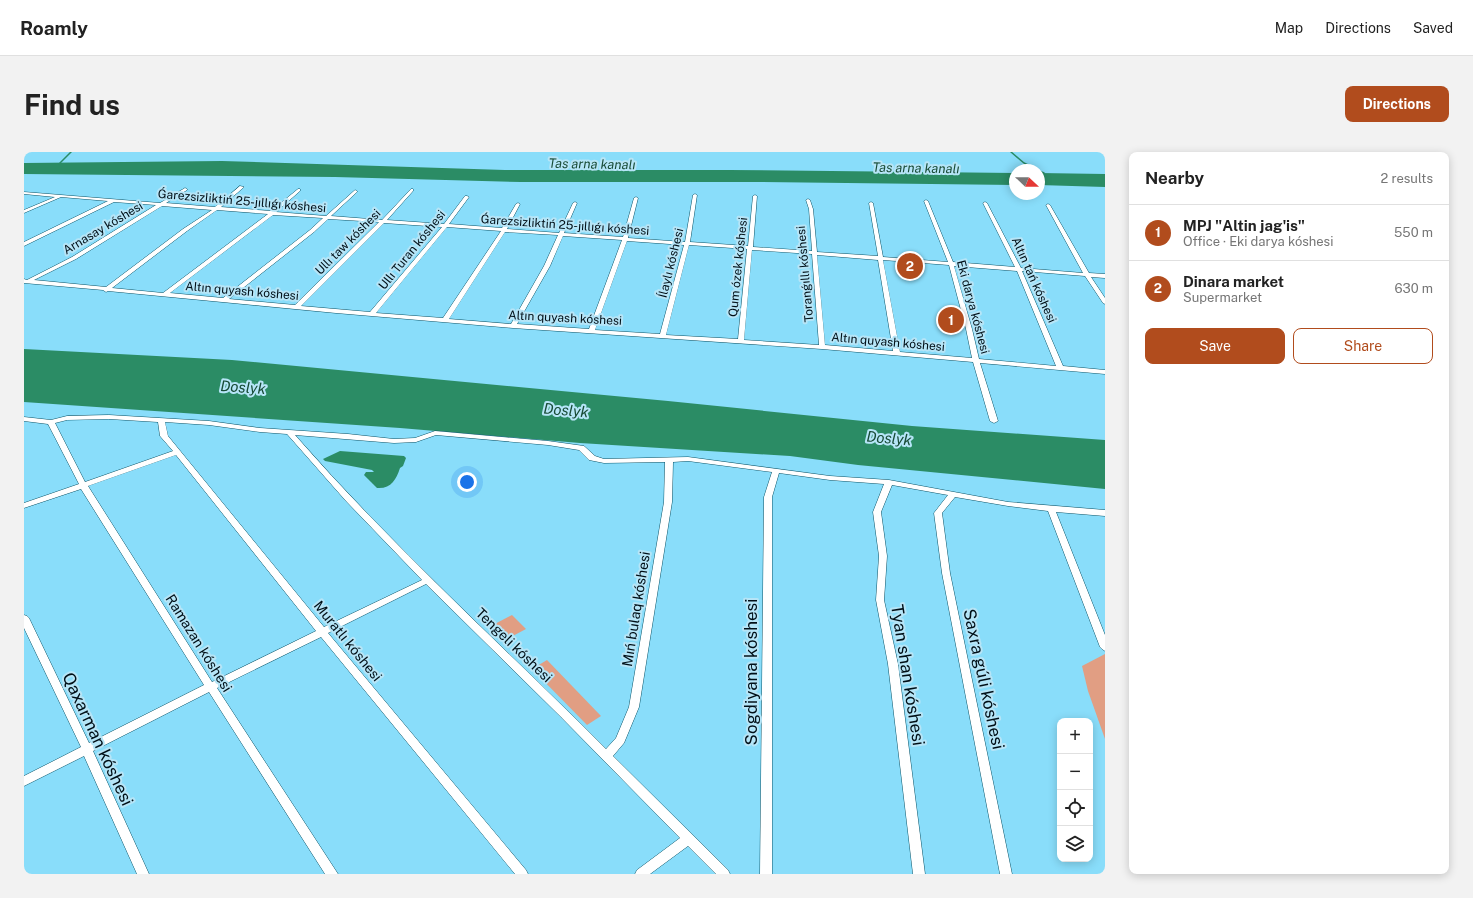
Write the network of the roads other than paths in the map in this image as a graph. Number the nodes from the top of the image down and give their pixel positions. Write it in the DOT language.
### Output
graph roads {
  1 [pos="242,187"];
  2 [pos="185,189"];
  3 [pos="298,190"];
  4 [pos="411,190"];
  5 [pos="355,191"];
  6 [pos="24,193"];
  7 [pos="695,195"];
  8 [pos="59,196"];
  9 [pos="755,196"];
  10 [pos="467,197"];
  11 [pos="636,198"];
  12 [pos="113,200"];
  13 [pos="808,200"];
  14 [pos="926,202"];
  15 [pos="575,203"];
  16 [pos="871,203"];
  17 [pos="985,203"];
  18 [pos="162,204"];
  19 [pos="518,204"];
  20 [pos="1048,205"];
  21 [pos="217,208"];
  22 [pos="24,212"];
  23 [pos="272,213"];
  24 [pos="328,218"];
  25 [pos="383,221"];
  26 [pos="446,225"];
  27 [pos="504,230"];
  28 [pos="560,234"];
  29 [pos="625,239"];
  30 [pos="24,244"];
  31 [pos="687,244"];
  32 [pos="750,248"];
  33 [pos="814,253"];
  34 [pos="881,258"];
  35 [pos="951,264"];
  36 [pos="1019,270"];
  37 [pos="1087,275"];
  38 [pos="1105,276"];
  39 [pos="26,281"];
  40 [pos="106,290"];
  41 [pos="164,295"];
  42 [pos="224,300"];
  43 [pos="1105,302"];
  44 [pos="297,308"];
  45 [pos="372,314"];
  46 [pos="445,320"];
  47 [pos="513,326"];
  48 [pos="592,330"];
  49 [pos="663,335"];
  50 [pos="741,341"];
  51 [pos="822,347"];
  52 [pos="897,354"];
  53 [pos="976,360"];
  54 [pos="1060,368"];
  55 [pos="1105,372"];
  56 [pos="24,419"];
  57 [pos="162,420"];
  58 [pos="994,421"];
  59 [pos="51,422"];
  60 [pos="288,432"];
  61 [pos="178,452"];
  62 [pos="669,460"];
  63 [pos="776,470"];
  64 [pos="889,482"];
  65 [pos="84,485"];
  66 [pos="953,494"];
  67 [pos="24,506"];
  68 [pos="1051,509"];
  69 [pos="1105,513"];
  70 [pos="428,580"];
  71 [pos="24,618"];
  72 [pos="323,633"];
  73 [pos="1105,647"];
  74 [pos="210,687"];
  75 [pos="87,750"];
  76 [pos="607,756"];
  77 [pos="24,782"];
  78 [pos="688,839"];
  79 [pos="143,874"];
  80 [pos="332,874"];
  81 [pos="522,874"];
  82 [pos="641,874"];
  83 [pos="724,874"];
  84 [pos="766,874"];
  85 [pos="919,874"];
  86 [pos="1006,874"];
  1 -- 21 [label="street"];
  2 -- 18 [label="street, Arnasay kóshesi"];
  3 -- 23 [label="street"];
  4 -- 25 [label="street, Ullı taw kóshesi"];
  5 -- 24 [label="street"];
  6 -- 8 [label="street, Ǵarezsizliktiń 25-jıllıǵı kóshesi"];
  7 -- 31 [label="street, Ílaylı kóshesi"];
  8 -- 12 [label="street, Ǵarezsizliktiń 25-jıllıǵı kóshesi"];
  8 -- 22 [label="street"];
  9 -- 32 [label="street, Qum ózek kóshesi"];
  10 -- 26 [label="street, Ullı Turan kóshesi"];
  11 -- 29 [label="street"];
  12 -- 18 [label="street, Ǵarezsizliktiń 25-jıllıǵı kóshesi"];
  12 -- 30 [label="street"];
  13 -- 33 [label="street, Toranǵıllı kóshesi"];
  14 -- 35 [label="street, Eki darya kóshesi"];
  15 -- 28 [label="street"];
  16 -- 34 [label="street"];
  17 -- 36 [label="street, Altın tań kóshesi"];
  18 -- 21 [label="street, Ǵarezsizliktiń 25-jıllıǵı kóshesi"];
  18 -- 39 [label="street, Arnasay kóshesi"];
  19 -- 27 [label="street"];
  20 -- 37 [label="street"];
  21 -- 23 [label="street, Ǵarezsizliktiń 25-jıllıǵı kóshesi"];
  21 -- 40 [label="street"];
  23 -- 24 [label="street, Ǵarezsizliktiń 25-jıllıǵı kóshesi"];
  23 -- 41 [label="street"];
  24 -- 25 [label="street, Ǵarezsizliktiń 25-jıllıǵı kóshesi"];
  24 -- 42 [label="street"];
  25 -- 26 [label="street, Ǵarezsizliktiń 25-jıllıǵı kóshesi"];
  25 -- 44 [label="street, Ullı taw kóshesi"];
  26 -- 27 [label="street, Ǵarezsizliktiń 25-jıllıǵı kóshesi"];
  26 -- 45 [label="street, Ullı Turan kóshesi"];
  27 -- 28 [label="street, Ǵarezsizliktiń 25-jıllıǵı kóshesi"];
  27 -- 46 [label="street"];
  28 -- 29 [label="street, Ǵarezsizliktiń 25-jıllıǵı kóshesi"];
  28 -- 47 [label="street"];
  29 -- 31 [label="street, Ǵarezsizliktiń 25-jıllıǵı kóshesi"];
  29 -- 48 [label="street"];
  31 -- 32 [label="street, Ǵarezsizliktiń 25-jıllıǵı kóshesi"];
  31 -- 49 [label="street, Ílaylı kóshesi"];
  32 -- 33 [label="street, Ǵarezsizliktiń 25-jıllıǵı kóshesi"];
  32 -- 50 [label="street, Qum ózek kóshesi"];
  33 -- 34 [label="street, Ǵarezsizliktiń 25-jıllıǵı kóshesi"];
  33 -- 51 [label="street, Toranǵıllı kóshesi"];
  34 -- 35 [label="street, Ǵarezsizliktiń 25-jıllıǵı kóshesi"];
  34 -- 52 [label="street"];
  35 -- 36 [label="street, Ǵarezsizliktiń 25-jıllıǵı kóshesi"];
  35 -- 53 [label="street, Eki darya kóshesi"];
  36 -- 37 [label="street, Ǵarezsizliktiń 25-jıllıǵı kóshesi"];
  36 -- 54 [label="street, Altın tań kóshesi"];
  37 -- 38 [label="street, Ǵarezsizliktiń 25-jıllıǵı kóshesi"];
  37 -- 43 [label="street"];
  39 -- 40 [label="street, Altın quyash kóshesi"];
  40 -- 41 [label="street, Altın quyash kóshesi"];
  41 -- 42 [label="street, Altın quyash kóshesi"];
  42 -- 44 [label="street, Altın quyash kóshesi"];
  44 -- 45 [label="street, Altın quyash kóshesi"];
  45 -- 46 [label="street, Altın quyash kóshesi"];
  46 -- 47 [label="street, Altın quyash kóshesi"];
  47 -- 48 [label="street, Altın quyash kóshesi"];
  48 -- 49 [label="street, Altın quyash kóshesi"];
  49 -- 50 [label="street, Altın quyash kóshesi"];
  50 -- 51 [label="street, Altın quyash kóshesi"];
  51 -- 52 [label="street, Altın quyash kóshesi"];
  52 -- 53 [label="street, Altın quyash kóshesi"];
  53 -- 54 [label="street, Altın quyash kóshesi"];
  53 -- 58 [label="street, Eki darya kóshesi"];
  54 -- 55 [label="street, Altın quyash kóshesi"];
  56 -- 59 [label="street"];
  57 -- 59 [label="street"];
  57 -- 60 [label="street"];
  57 -- 61 [label="street, Muratlı kóshesi"];
  59 -- 65 [label="street, Ramazan kóshesi"];
  60 -- 62 [label="street"];
  60 -- 70 [label="street, Tengeli kóshesi"];
  61 -- 65 [label="street"];
  61 -- 72 [label="street, Muratlı kóshesi"];
  62 -- 63 [label="street"];
  62 -- 76 [label="street, Mıń bulaq kóshesi"];
  63 -- 64 [label="street"];
  63 -- 84 [label="street, Sogdiyana kóshesi"];
  64 -- 66 [label="street"];
  64 -- 85 [label="street, Tyan shan kóshesi"];
  65 -- 67 [label="street"];
  65 -- 74 [label="street, Ramazan kóshesi"];
  66 -- 68 [label="street"];
  66 -- 86 [label="street, Saxra gúli kóshesi"];
  68 -- 69 [label="street"];
  68 -- 73 [label="street"];
  70 -- 72 [label="street"];
  70 -- 76 [label="street, Tengeli kóshesi"];
  71 -- 75 [label="street, Qaxarman kóshesi"];
  72 -- 74 [label="street"];
  72 -- 81 [label="street, Muratlı kóshesi"];
  74 -- 75 [label="street"];
  74 -- 80 [label="street, Ramazan kóshesi"];
  75 -- 77 [label="street"];
  75 -- 79 [label="street, Qaxarman kóshesi"];
  76 -- 78 [label="street, Tengeli kóshesi"];
  78 -- 82 [label="street"];
  78 -- 83 [label="street, Tengeli kóshesi"];
}
